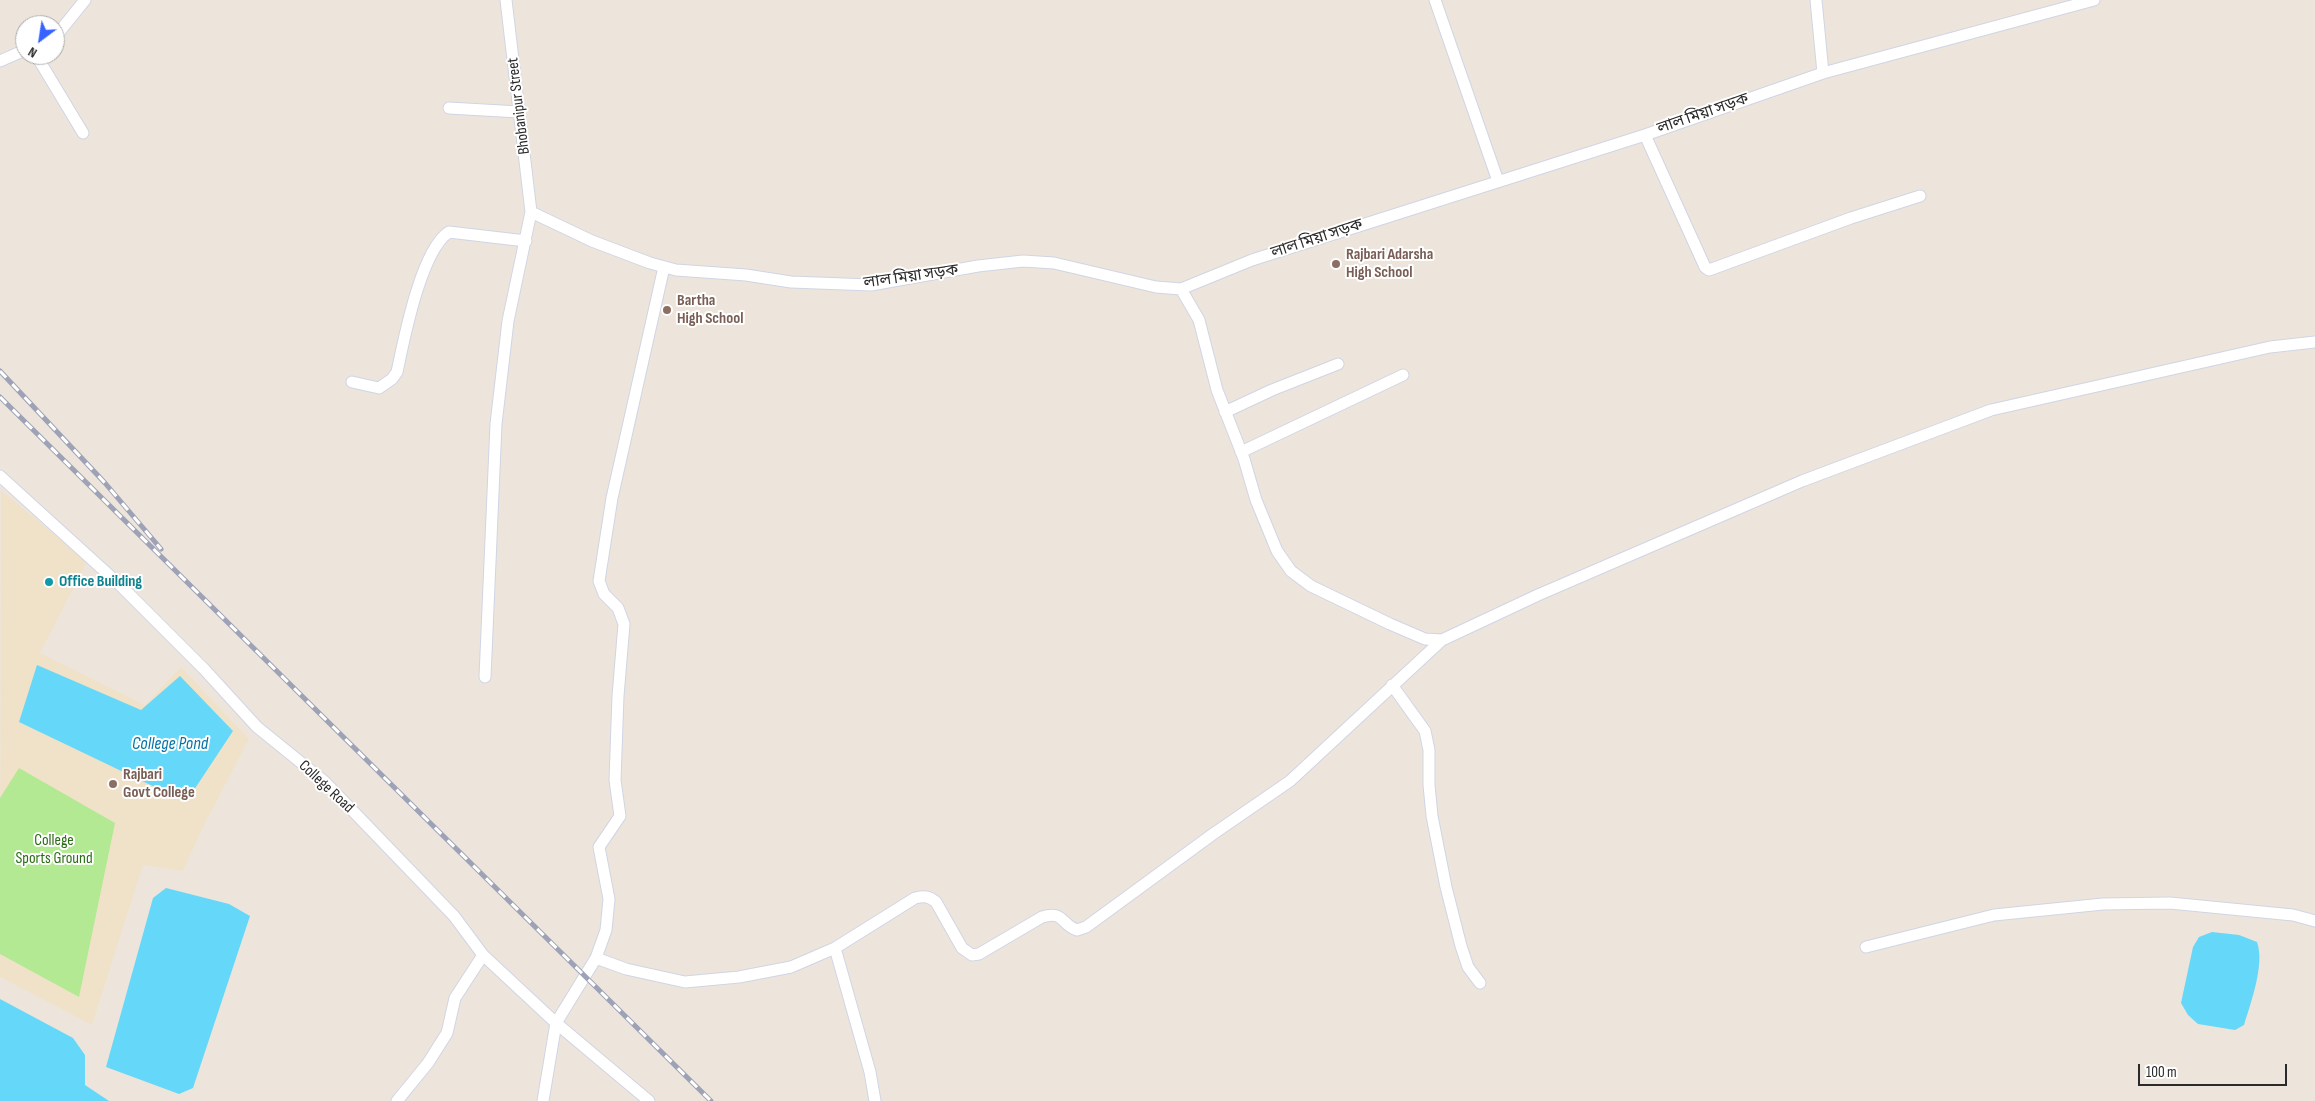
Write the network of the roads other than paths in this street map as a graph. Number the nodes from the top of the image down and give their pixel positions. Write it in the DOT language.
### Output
graph roads {
  1 [pos="85,0"];
  2 [pos="506,0"];
  3 [pos="1435,0"];
  4 [pos="1816,0"];
  5 [pos="2094,0"];
  6 [pos="65,25"];
  7 [pos="15,54"];
  8 [pos="0,61"];
  9 [pos="42,65"];
  10 [pos="1822,73"];
  11 [pos="449,108"];
  12 [pos="519,112"];
  13 [pos="83,133"];
  14 [pos="1644,135"];
  15 [pos="1498,181"];
  16 [pos="1920,196"];
  17 [pos="531,212"];
  18 [pos="526,241"];
  19 [pos="664,267"];
  20 [pos="1181,289"];
  21 [pos="2315,342"];
  22 [pos="1338,364"];
  23 [pos="1403,375"];
  24 [pos="352,382"];
  25 [pos="1226,412"];
  26 [pos="1241,452"];
  27 [pos="0,476"];
  28 [pos="1442,640"];
  29 [pos="485,677"];
  30 [pos="1392,685"];
  31 [pos="2315,922"];
  32 [pos="1866,947"];
  33 [pos="836,948"];
  34 [pos="483,955"];
  35 [pos="596,958"];
  36 [pos="1480,983"];
  37 [pos="556,1023"];
  38 [pos="397,1101"];
  39 [pos="543,1101"];
  40 [pos="649,1101"];
  41 [pos="875,1101"];
  1 -- 6 [label="street"];
  2 -- 12 [label="street, Bhobanipur Street"];
  3 -- 15 [label="street"];
  4 -- 10 [label="street"];
  5 -- 10 [label="street, লাল মিয়া সড়ক"];
  7 -- 8 [label="street"];
  9 -- 13 [label="street"];
  10 -- 14 [label="street, লাল মিয়া সড়ক"];
  11 -- 12 [label="street"];
  12 -- 17 [label="street, Bhobanipur Street"];
  14 -- 15 [label="street, লাল মিয়া সড়ক"];
  14 -- 16 [label="street"];
  15 -- 20 [label="street, লাল মিয়া সড়ক"];
  17 -- 18 [label="street, Bhobanipur Street"];
  17 -- 19 [label="street, লাল মিয়া সড়ক"];
  18 -- 24 [label="street"];
  18 -- 29 [label="street, Bhobanipur Street"];
  19 -- 20 [label="street, লাল মিয়া সড়ক"];
  19 -- 35 [label="street"];
  20 -- 25 [label="street"];
  21 -- 28 [label="street"];
  22 -- 25 [label="street"];
  23 -- 26 [label="street"];
  25 -- 26 [label="street"];
  26 -- 28 [label="street"];
  27 -- 34 [label="street, College Road"];
  28 -- 30 [label="street"];
  30 -- 33 [label="street"];
  30 -- 36 [label="street"];
  31 -- 32 [label="street"];
  33 -- 35 [label="street"];
  33 -- 41 [label="street"];
  34 -- 37 [label="street, College Road"];
  34 -- 38 [label="street"];
  35 -- 37 [label="street"];
  37 -- 39 [label="street"];
  37 -- 40 [label="street, College Road"];
}
